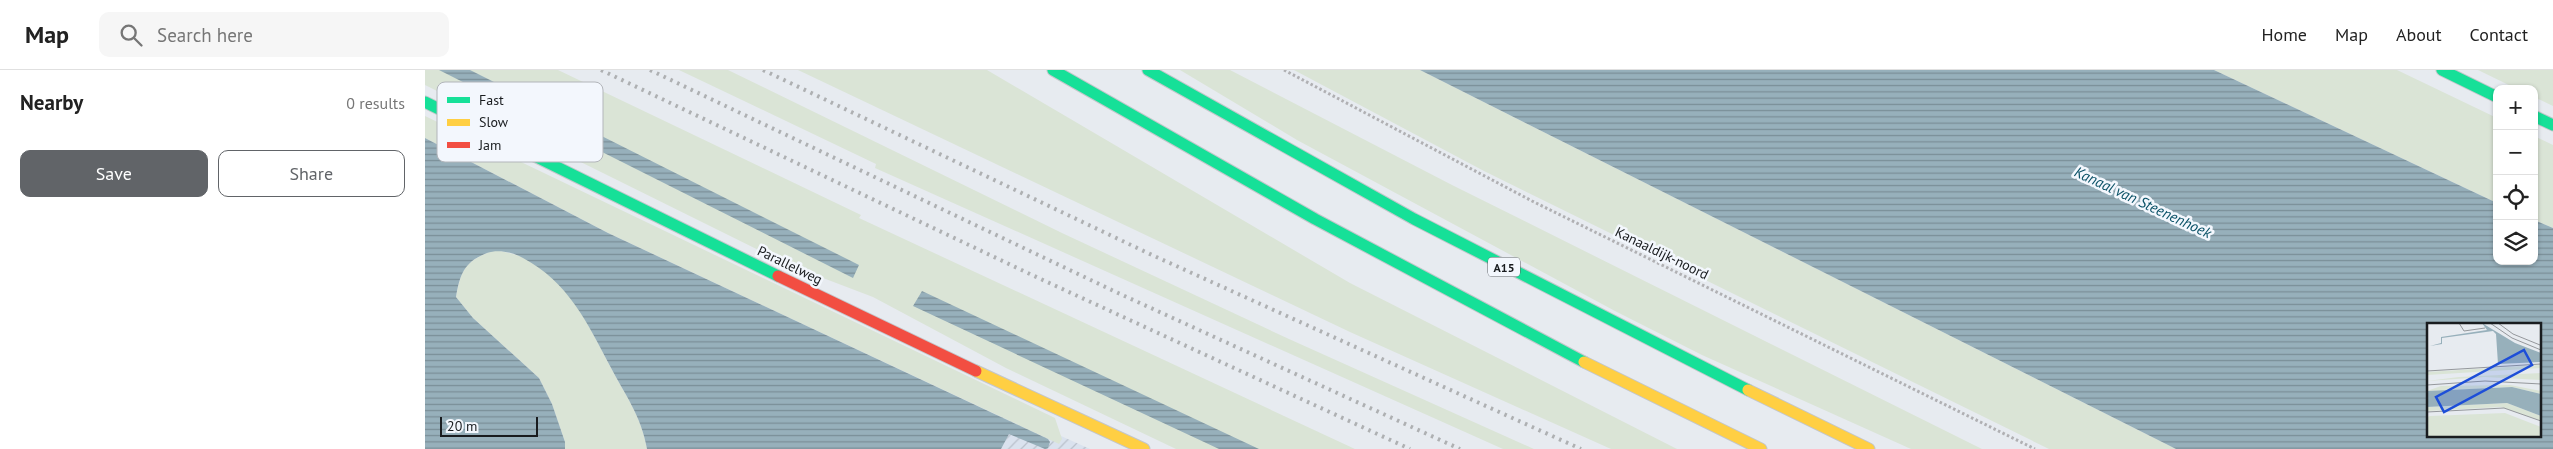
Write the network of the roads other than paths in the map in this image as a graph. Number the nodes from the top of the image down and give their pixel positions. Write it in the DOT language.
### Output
graph roads {
  1 [pos="1053,70"];
  2 [pos="1147,70"];
  3 [pos="2443,70"];
  4 [pos="2493,95"];
  5 [pos="425,102"];
  6 [pos="437,108"];
  7 [pos="2538,118"];
  8 [pos="2553,125"];
  9 [pos="547,162"];
  10 [pos="1144,449"];
  11 [pos="1761,449"];
  12 [pos="1869,449"];
  1 -- 11 [label="main road"];
  2 -- 12 [label="main road, A15"];
  3 -- 4 [label="main road"];
  5 -- 6 [label="main road, Parallelweg"];
  7 -- 8 [label="main road"];
  9 -- 10 [label="main road, Parallelweg"];
}
